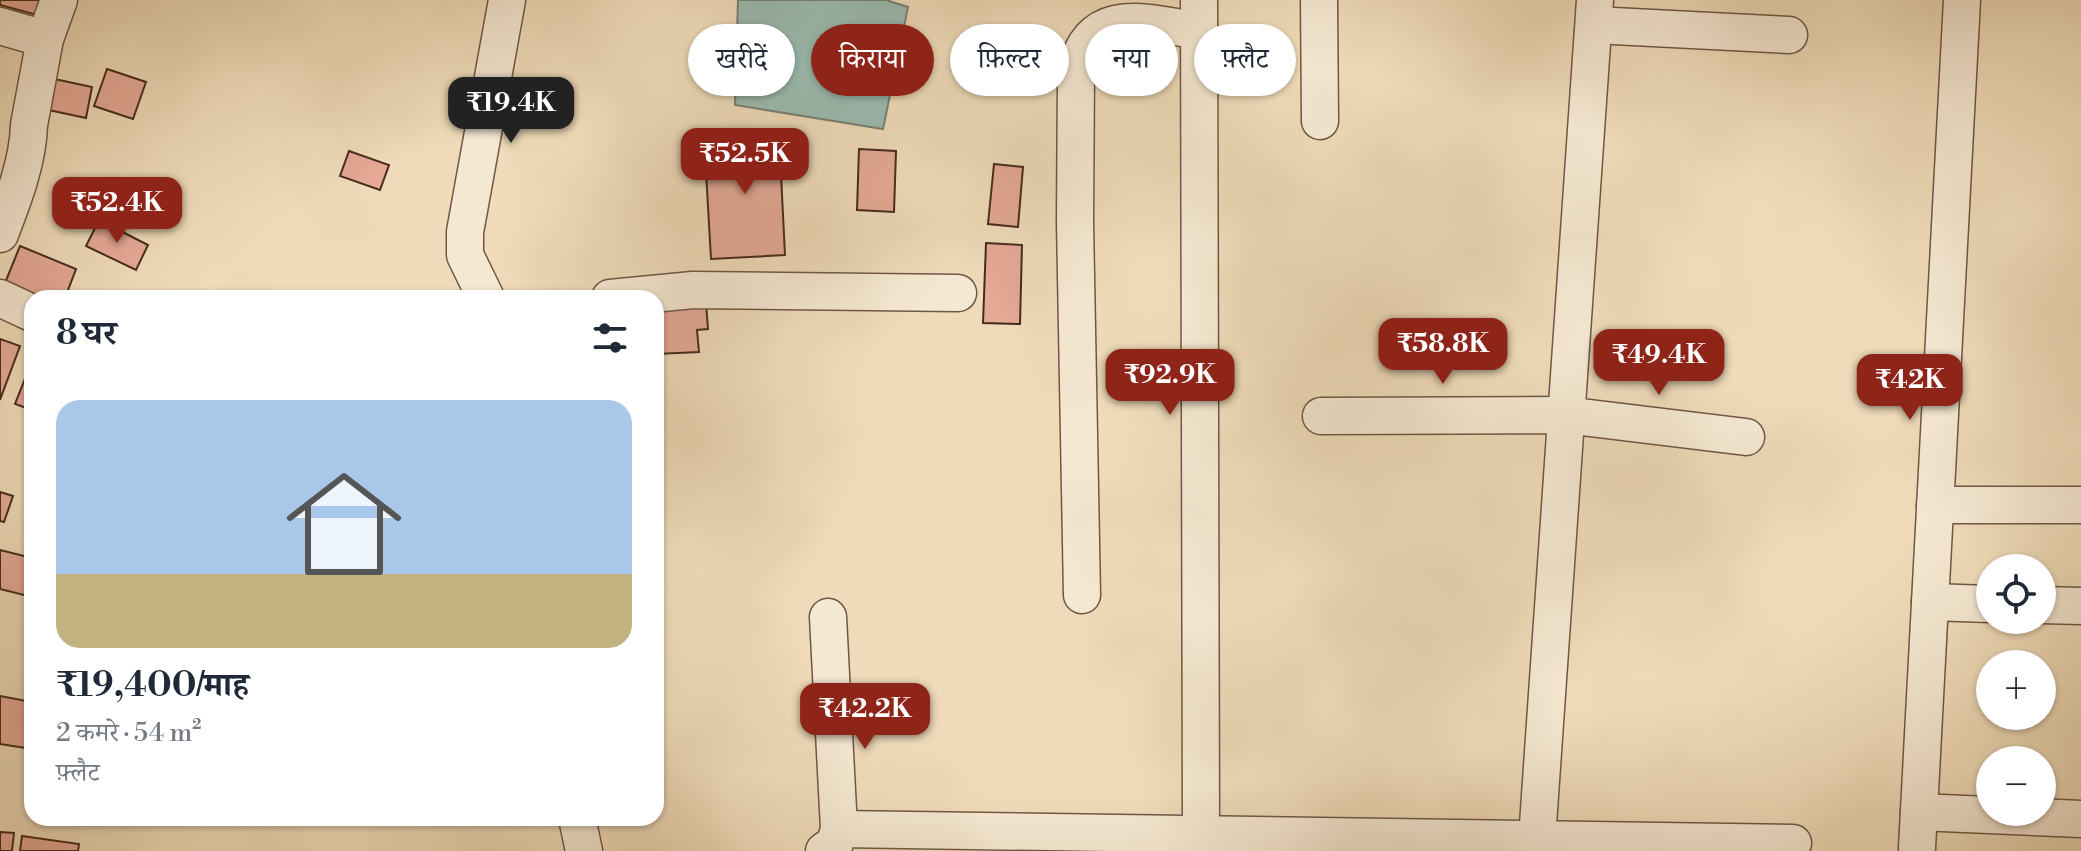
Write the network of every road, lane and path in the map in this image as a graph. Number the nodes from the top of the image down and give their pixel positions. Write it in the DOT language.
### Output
graph roads {
  1 [pos="59,0"];
  2 [pos="507,0"];
  3 [pos="1319,0"];
  4 [pos="1962,0"];
  5 [pos="1111,12"];
  6 [pos="1594,12"];
  7 [pos="1199,15"];
  8 [pos="0,26"];
  9 [pos="1789,35"];
  10 [pos="45,39"];
  11 [pos="14,121"];
  12 [pos="1320,121"];
  13 [pos="0,234"];
  14 [pos="482,290"];
  15 [pos="958,293"];
  16 [pos="664,294"];
  17 [pos="0,298"];
  18 [pos="24,309"];
  19 [pos="1565,415"];
  20 [pos="1321,416"];
  21 [pos="1746,437"];
  22 [pos="1935,505"];
  23 [pos="2081,505"];
  24 [pos="1082,595"];
  25 [pos="1930,602"];
  26 [pos="1976,604"];
  27 [pos="2056,605"];
  28 [pos="2081,606"];
  29 [pos="828,617"];
  30 [pos="1919,812"];
  31 [pos="2081,819"];
  32 [pos="579,826"];
  33 [pos="1201,834"];
  34 [pos="1537,839"];
  35 [pos="832,840"];
  36 [pos="1793,843"];
  37 [pos="1917,848"];
  38 [pos="584,851"];
  1 -- 10 [label="street"];
  2 -- 14 [label="street"];
  3 -- 12 [label="street"];
  4 -- 22 [label="street"];
  5 -- 7 [label="street"];
  5 -- 24 [label="street"];
  6 -- 9 [label="street"];
  6 -- 19 [label="street"];
  7 -- 33 [label="street"];
  8 -- 10 [label="street"];
  10 -- 11 [label="street"];
  11 -- 13 [label="street"];
  15 -- 16 [label="street"];
  17 -- 18 [label="street"];
  19 -- 20 [label="street"];
  19 -- 21 [label="street"];
  19 -- 34 [label="street"];
  22 -- 23 [label="street"];
  22 -- 25 [label="street"];
  25 -- 26 [label="street"];
  25 -- 30 [label="street"];
  27 -- 28 [label="street"];
  29 -- 35 [label="street"];
  30 -- 31 [label="street"];
  30 -- 37 [label="street"];
  32 -- 38 [label="street"];
  33 -- 34 [label="street"];
  33 -- 35 [label="street"];
  34 -- 36 [label="street"];
}
